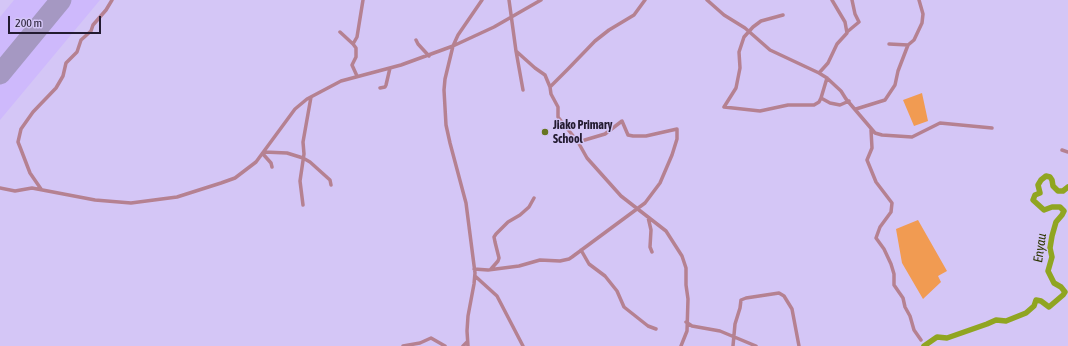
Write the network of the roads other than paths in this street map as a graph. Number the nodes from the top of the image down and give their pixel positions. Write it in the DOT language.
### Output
graph roads {
  1 [pos="112,0"];
  2 [pos="363,0"];
  3 [pos="482,0"];
  4 [pos="509,0"];
  5 [pos="541,0"];
  6 [pos="645,0"];
  7 [pos="707,0"];
  8 [pos="832,0"];
  9 [pos="852,0"];
  10 [pos="919,0"];
  11 [pos="783,15"];
  12 [pos="512,17"];
  13 [pos="340,32"];
  14 [pos="749,32"];
  15 [pos="847,32"];
  16 [pos="416,40"];
  17 [pos="353,44"];
  18 [pos="889,44"];
  19 [pos="908,45"];
  20 [pos="453,46"];
  21 [pos="516,51"];
  22 [pos="429,56"];
  23 [pos="390,68"];
  24 [pos="819,73"];
  25 [pos="357,76"];
  26 [pos="827,78"];
  27 [pos="550,87"];
  28 [pos="380,88"];
  29 [pos="523,90"];
  30 [pos="311,97"];
  31 [pos="821,98"];
  32 [pos="849,102"];
  33 [pos="856,109"];
  34 [pos="992,128"];
  35 [pos="871,129"];
  36 [pos="578,142"];
  37 [pos="1062,150"];
  38 [pos="1068,152"];
  39 [pos="264,153"];
  40 [pos="303,158"];
  41 [pos="272,167"];
  42 [pos="331,185"];
  43 [pos="0,188"];
  44 [pos="41,189"];
  45 [pos="534,198"];
  46 [pos="303,205"];
  47 [pos="639,209"];
  48 [pos="648,217"];
  49 [pos="581,250"];
  50 [pos="652,252"];
  51 [pos="474,269"];
  52 [pos="491,269"];
  53 [pos="475,276"];
  54 [pos="686,322"];
  55 [pos="656,329"];
  56 [pos="734,337"];
  57 [pos="921,340"];
  58 [pos="468,344"];
  59 [pos="403,346"];
  60 [pos="445,346"];
  61 [pos="463,346"];
  62 [pos="523,346"];
  63 [pos="681,346"];
  64 [pos="733,346"];
  65 [pos="756,346"];
  66 [pos="800,346"];
  1 -- 44 [label="street"];
  2 -- 17 [label="street"];
  3 -- 20 [label="street"];
  4 -- 12 [label="street"];
  5 -- 12 [label="street"];
  6 -- 27 [label="street"];
  7 -- 14 [label="street"];
  8 -- 15 [label="street"];
  9 -- 15 [label="street"];
  10 -- 19 [label="street"];
  11 -- 14 [label="street"];
  12 -- 20 [label="street"];
  12 -- 21 [label="street"];
  13 -- 17 [label="street"];
  14 -- 24 [label="street"];
  14 -- 31 [label="street"];
  15 -- 24 [label="street"];
  16 -- 22 [label="street"];
  17 -- 25 [label="street"];
  18 -- 19 [label="street"];
  19 -- 33 [label="street"];
  20 -- 22 [label="street"];
  20 -- 51 [label="street"];
  21 -- 27 [label="street"];
  21 -- 29 [label="street"];
  22 -- 23 [label="street"];
  23 -- 25 [label="street"];
  23 -- 28 [label="street"];
  24 -- 26 [label="street"];
  25 -- 30 [label="street"];
  26 -- 31 [label="street"];
  26 -- 32 [label="street"];
  27 -- 36 [label="street"];
  30 -- 39 [label="street"];
  30 -- 40 [label="street"];
  31 -- 32 [label="street"];
  32 -- 33 [label="street"];
  33 -- 35 [label="street"];
  34 -- 35 [label="street"];
  35 -- 57 [label="street"];
  36 -- 47 [label="street"];
  36 -- 47 [label="street"];
  37 -- 38 [label="street"];
  39 -- 40 [label="street"];
  39 -- 41 [label="street"];
  39 -- 44 [label="street"];
  40 -- 42 [label="street"];
  40 -- 46 [label="street"];
  43 -- 44 [label="street"];
  45 -- 52 [label="street"];
  47 -- 48 [label="street"];
  47 -- 49 [label="street"];
  48 -- 50 [label="street"];
  48 -- 54 [label="street"];
  49 -- 52 [label="street"];
  49 -- 55 [label="street"];
  51 -- 52 [label="street"];
  51 -- 53 [label="street"];
  53 -- 58 [label="street"];
  53 -- 62 [label="street"];
  54 -- 56 [label="street"];
  54 -- 63 [label="street"];
  56 -- 64 [label="street"];
  56 -- 65 [label="street"];
  56 -- 66 [label="street"];
  58 -- 61 [label="street"];
  59 -- 60 [label="street"];
}
